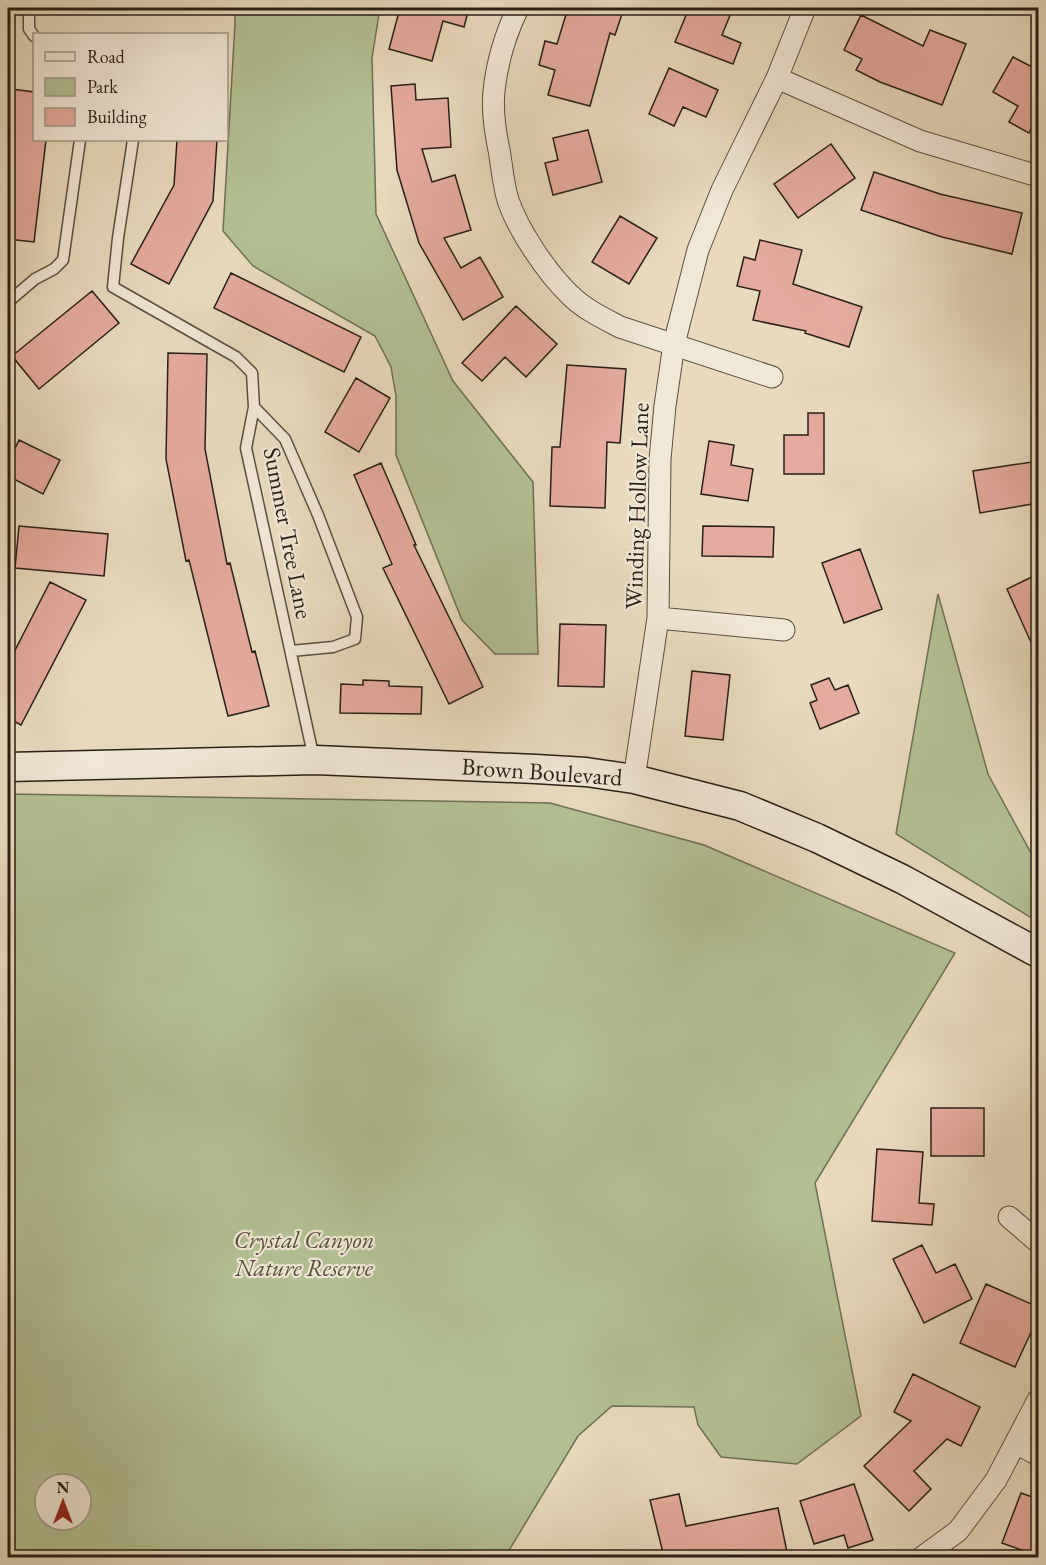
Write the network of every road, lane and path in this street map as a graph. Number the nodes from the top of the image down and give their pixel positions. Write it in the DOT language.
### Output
graph roads {
  1 [pos="29,8"];
  2 [pos="518,8"];
  3 [pos="806,8"];
  4 [pos="33,35"];
  5 [pos="777,78"];
  6 [pos="80,141"];
  7 [pos="133,141"];
  8 [pos="1038,176"];
  9 [pos="8,302"];
  10 [pos="675,344"];
  11 [pos="772,377"];
  12 [pos="254,407"];
  13 [pos="658,618"];
  14 [pos="784,630"];
  15 [pos="291,651"];
  16 [pos="315,760"];
  17 [pos="8,767"];
  18 [pos="634,779"];
  19 [pos="1038,953"];
  20 [pos="1009,1217"];
  21 [pos="1038,1242"];
  22 [pos="1038,1400"];
  23 [pos="1016,1443"];
  24 [pos="1038,1455"];
  25 [pos="921,1557"];
  1 -- 4 [label="lane"];
  2 -- 10 [label="street"];
  3 -- 5 [label="street, Winding Hollow Lane"];
  5 -- 8 [label="street"];
  5 -- 10 [label="street, Winding Hollow Lane"];
  6 -- 9 [label="lane"];
  7 -- 12 [label="lane, Summer Tree Lane"];
  10 -- 11 [label="street"];
  10 -- 13 [label="street, Winding Hollow Lane"];
  12 -- 15 [label="lane, Summer Tree Lane"];
  12 -- 15 [label="lane"];
  13 -- 14 [label="street"];
  13 -- 18 [label="street, Winding Hollow Lane"];
  15 -- 16 [label="lane, Summer Tree Lane"];
  16 -- 17 [label="street, Brown Boulevard"];
  16 -- 18 [label="street, Brown Boulevard"];
  18 -- 19 [label="street, Brown Boulevard"];
  20 -- 21 [label="street"];
  22 -- 23 [label="street"];
  23 -- 24 [label="street"];
  23 -- 25 [label="street"];
}
